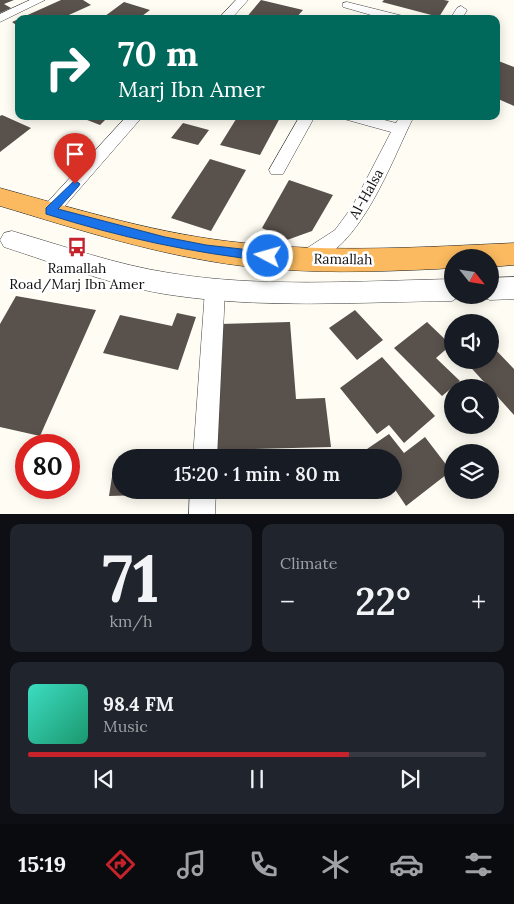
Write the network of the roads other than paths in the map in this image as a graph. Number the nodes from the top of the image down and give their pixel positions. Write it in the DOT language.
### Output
graph roads {
  1 [pos="39,0"];
  2 [pos="242,0"];
  3 [pos="347,6"];
  4 [pos="228,15"];
  5 [pos="383,15"];
  6 [pos="0,18"];
  7 [pos="132,120"];
  8 [pos="306,120"];
  9 [pos="380,120"];
  10 [pos="404,123"];
  11 [pos="277,170"];
  12 [pos="0,197"];
  13 [pos="50,211"];
  14 [pos="4,241"];
  15 [pos="514,254"];
  16 [pos="308,258"];
  17 [pos="514,288"];
  18 [pos="499,289"];
  19 [pos="215,290"];
  20 [pos="444,290"];
  21 [pos="206,449"];
  22 [pos="203,499"];
  23 [pos="202,514"];
  1 -- 6 [label="street"];
  2 -- 4 [label="street"];
  3 -- 5 [label="street"];
  7 -- 13 [label="street"];
  8 -- 11 [label="street"];
  9 -- 10 [label="street"];
  10 -- 16 [label="street, Al-Halsa"];
  12 -- 13 [label="highway, Ramallah"];
  13 -- 16 [label="highway, Ramallah"];
  14 -- 19 [label="street"];
  15 -- 16 [label="highway, Ramallah"];
  17 -- 18 [label="street"];
  19 -- 20 [label="street"];
  19 -- 21 [label="street"];
  22 -- 23 [label="street"];
}
